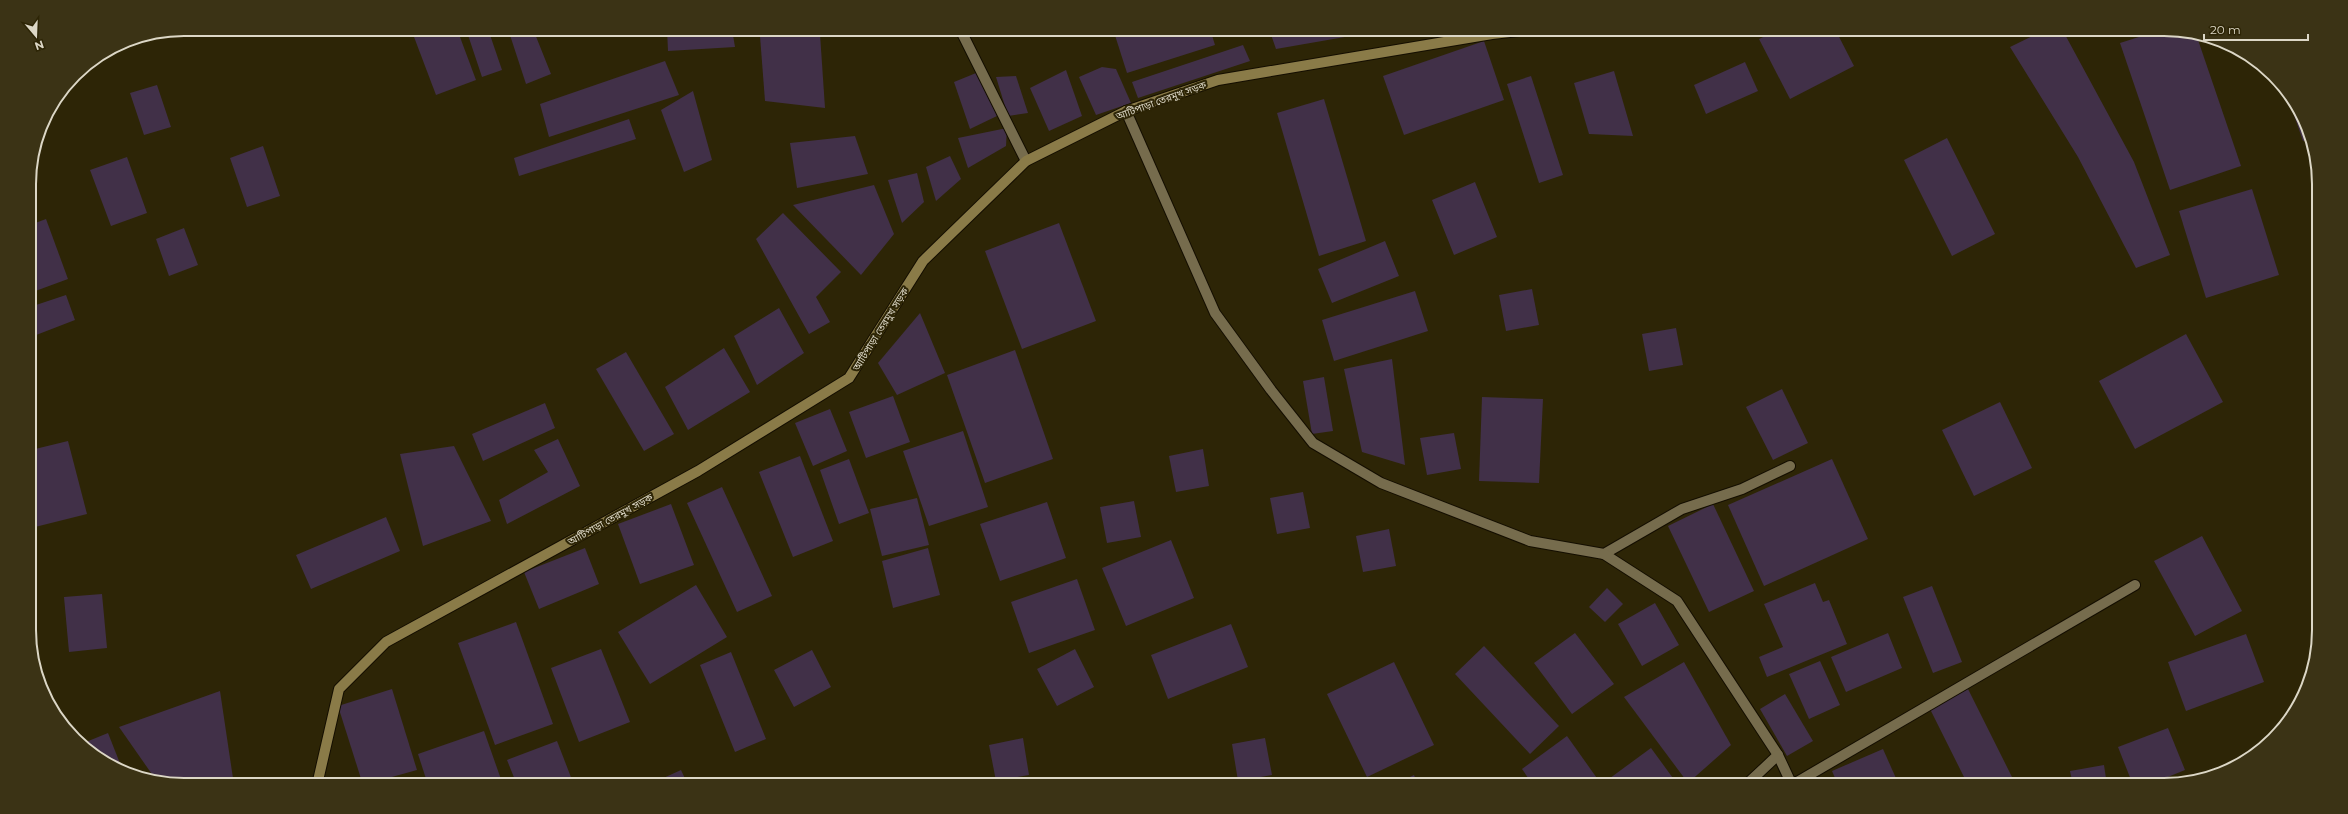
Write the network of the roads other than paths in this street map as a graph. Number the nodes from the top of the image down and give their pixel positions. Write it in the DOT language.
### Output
graph roads {
  1 [pos="964,36"];
  2 [pos="1480,36"];
  3 [pos="1126,112"];
  4 [pos="1026,160"];
  5 [pos="1790,466"];
  6 [pos="1604,554"];
  7 [pos="2135,585"];
  8 [pos="1778,755"];
  9 [pos="319,778"];
  10 [pos="1753,778"];
  11 [pos="1789,778"];
  12 [pos="1804,778"];
  1 -- 4 [label="street"];
  2 -- 3 [label="main road, আটিপাড়া তেরমুখ সড়ক"];
  3 -- 4 [label="main road, আটিপাড়া তেরমুখ সড়ক"];
  3 -- 6 [label="street"];
  4 -- 9 [label="main road, আটিপাড়া তেরমুখ সড়ক"];
  5 -- 6 [label="street"];
  6 -- 8 [label="street"];
  7 -- 12 [label="street"];
  8 -- 10 [label="street"];
  8 -- 11 [label="street"];
}
